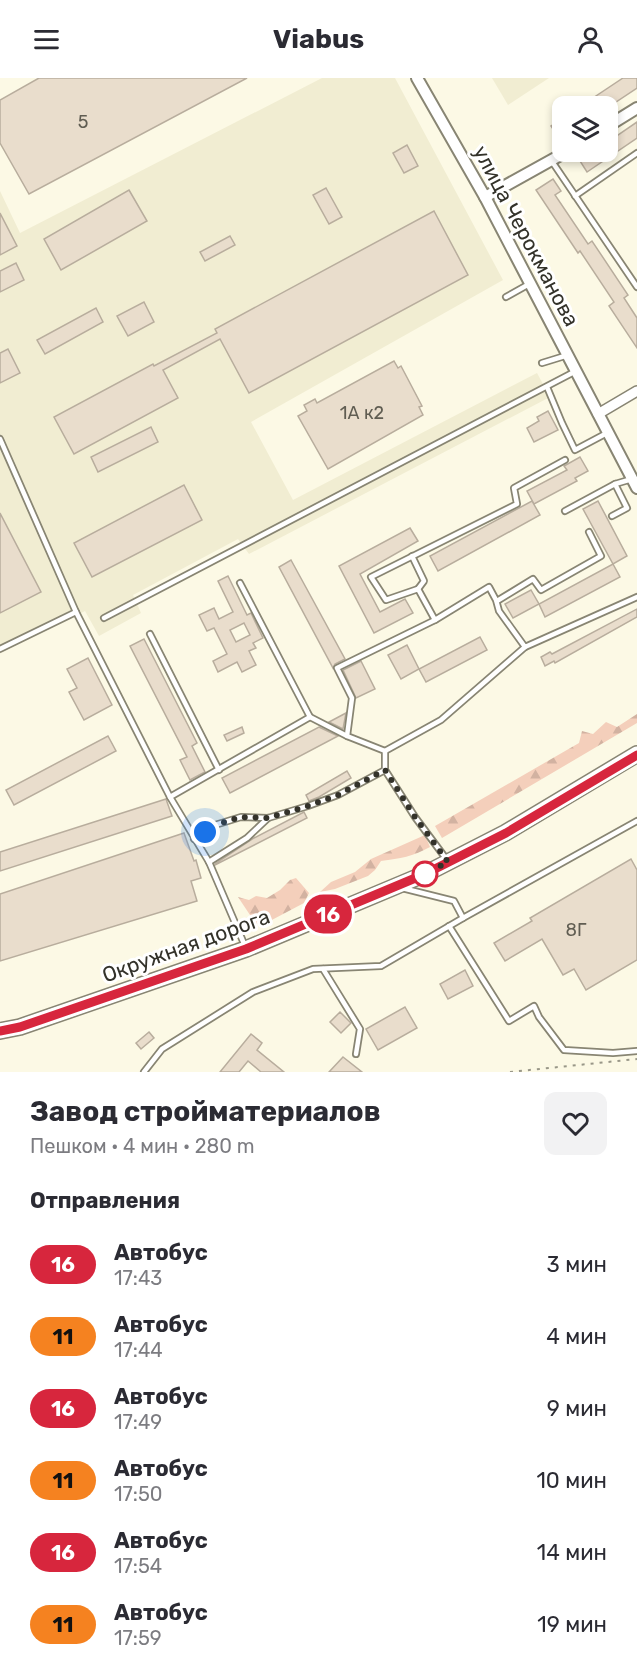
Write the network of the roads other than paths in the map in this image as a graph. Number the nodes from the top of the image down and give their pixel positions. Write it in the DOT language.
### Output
graph roads {
  1 [pos="417,78"];
  2 [pos="637,108"];
  3 [pos="618,120"];
  4 [pos="637,153"];
  5 [pos="551,160"];
  6 [pos="575,196"];
  7 [pos="485,197"];
  8 [pos="531,283"];
  9 [pos="637,287"];
  10 [pos="506,297"];
  11 [pos="568,355"];
  12 [pos="542,363"];
  13 [pos="576,371"];
  14 [pos="547,387"];
  15 [pos="637,391"];
  16 [pos="598,414"];
  17 [pos="608,432"];
  18 [pos="0,439"];
  19 [pos="565,460"];
  20 [pos="615,484"];
  21 [pos="635,484"];
  22 [pos="565,511"];
  23 [pos="612,516"];
  24 [pos="589,532"];
  25 [pos="412,556"];
  26 [pos="240,583"];
  27 [pos="418,590"];
  28 [pos="637,597"];
  29 [pos="497,601"];
  30 [pos="76,612"];
  31 [pos="104,618"];
  32 [pos="435,620"];
  33 [pos="150,634"];
  34 [pos="525,647"];
  35 [pos="0,649"];
  36 [pos="310,717"];
  37 [pos="347,736"];
  38 [pos="385,752"];
  39 [pos="637,754"];
  40 [pos="219,770"];
  41 [pos="385,770"];
  42 [pos="170,797"];
  43 [pos="268,818"];
  44 [pos="637,821"];
  45 [pos="194,839"];
  46 [pos="208,862"];
  47 [pos="448,862"];
  48 [pos="397,886"];
  49 [pos="464,918"];
  50 [pos="449,926"];
  51 [pos="246,949"];
  52 [pos="323,969"];
  53 [pos="0,1031"];
  54 [pos="637,1051"];
  55 [pos="356,1054"];
  56 [pos="144,1072"];
  1 -- 7 [label="street, улица Черокманова"];
  2 -- 3 [label="street"];
  4 -- 6 [label="lane"];
  5 -- 6 [label="lane"];
  5 -- 7 [label="street"];
  6 -- 9 [label="lane"];
  7 -- 8 [label="street, улица Черокманова"];
  8 -- 10 [label="lane"];
  8 -- 11 [label="street, улица Черокманова"];
  11 -- 12 [label="lane"];
  11 -- 13 [label="street, улица Черокманова"];
  13 -- 14 [label="lane"];
  13 -- 16 [label="street, улица Черокманова"];
  14 -- 17 [label="lane"];
  14 -- 31 [label="lane"];
  15 -- 16 [label="street"];
  16 -- 17 [label="street, улица Черокманова"];
  17 -- 21 [label="street, улица Черокманова"];
  18 -- 30 [label="lane"];
  19 -- 25 [label="lane"];
  20 -- 21 [label="lane"];
  20 -- 22 [label="lane"];
  20 -- 23 [label="lane"];
  24 -- 29 [label="lane"];
  25 -- 27 [label="lane"];
  25 -- 27 [label="lane"];
  26 -- 36 [label="lane"];
  27 -- 32 [label="lane"];
  28 -- 34 [label="lane"];
  29 -- 32 [label="lane"];
  29 -- 34 [label="lane"];
  30 -- 35 [label="lane"];
  30 -- 42 [label="lane"];
  32 -- 37 [label="lane"];
  33 -- 40 [label="lane"];
  34 -- 38 [label="lane"];
  36 -- 37 [label="lane"];
  36 -- 40 [label="lane"];
  37 -- 38 [label="lane"];
  38 -- 41 [label="lane"];
  39 -- 47 [label="highway, Окружная дорога"];
  40 -- 42 [label="lane"];
  41 -- 43 [label="lane"];
  41 -- 47 [label="lane"];
  42 -- 45 [label="lane"];
  43 -- 45 [label="lane"];
  43 -- 46 [label="lane"];
  44 -- 49 [label="lane"];
  45 -- 46 [label="lane"];
  46 -- 51 [label="lane"];
  47 -- 48 [label="highway, Окружная дорога"];
  48 -- 49 [label="lane"];
  48 -- 51 [label="highway, Окружная дорога"];
  49 -- 50 [label="lane"];
  50 -- 52 [label="lane"];
  50 -- 54 [label="lane"];
  51 -- 53 [label="highway, Окружная дорога"];
  52 -- 55 [label="lane"];
  52 -- 56 [label="lane"];
}
